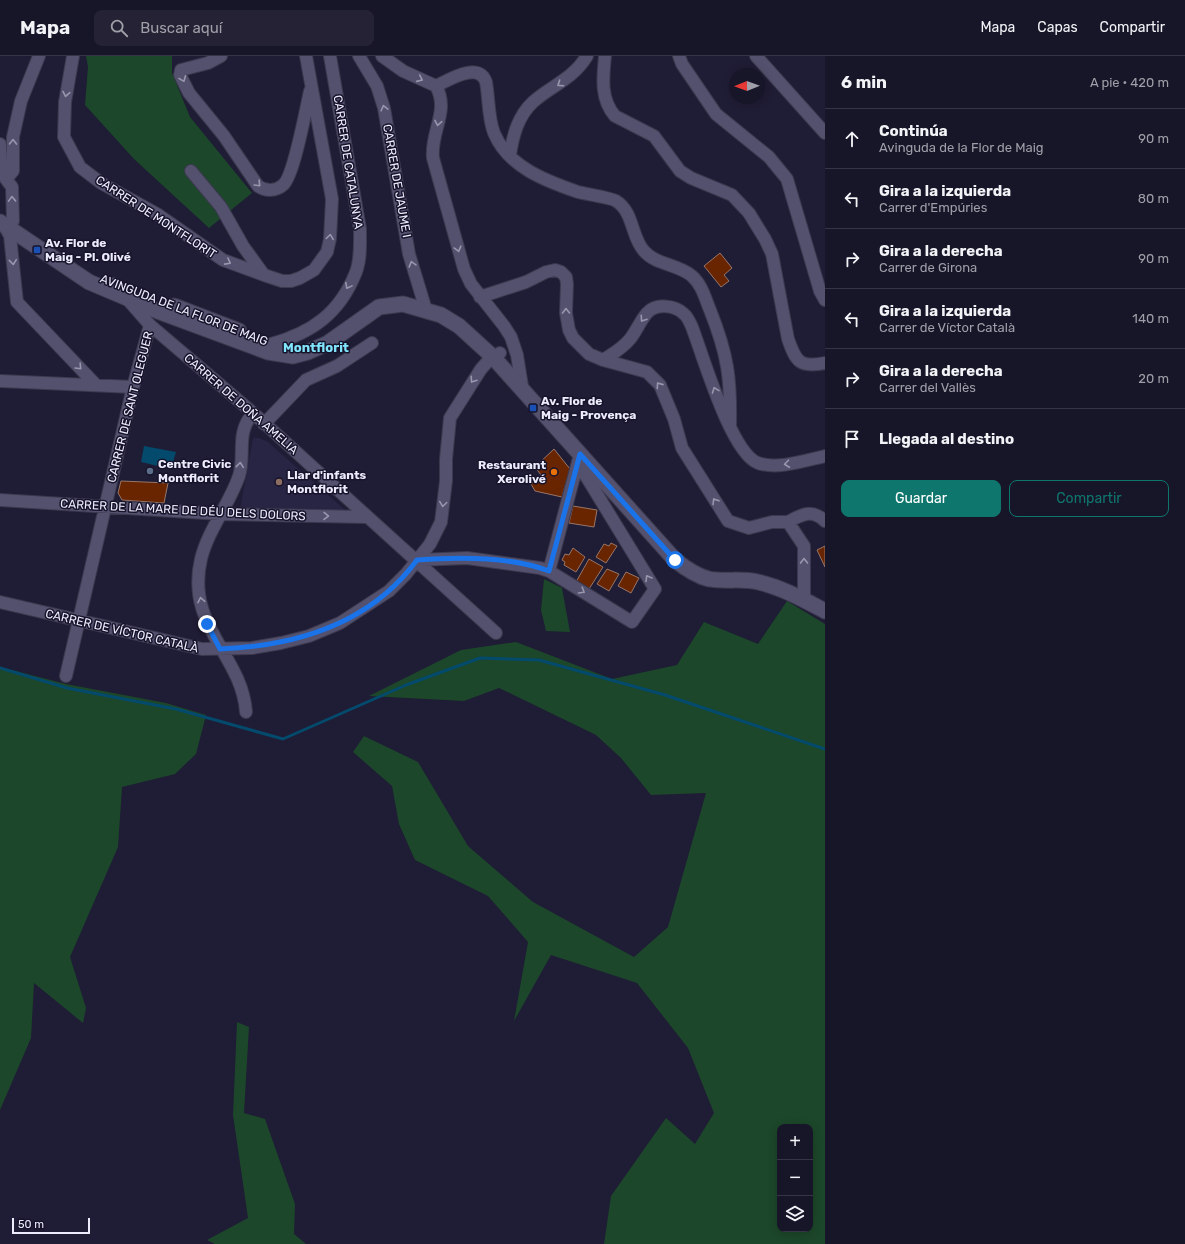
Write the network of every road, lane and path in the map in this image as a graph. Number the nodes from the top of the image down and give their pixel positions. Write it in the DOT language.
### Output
graph roads {
  1 [pos="39,56"];
  2 [pos="73,56"];
  3 [pos="222,56"];
  4 [pos="306,56"];
  5 [pos="330,56"];
  6 [pos="359,56"];
  7 [pos="382,56"];
  8 [pos="587,56"];
  9 [pos="605,56"];
  10 [pos="679,56"];
  11 [pos="756,56"];
  12 [pos="436,86"];
  13 [pos="311,87"];
  14 [pos="825,133"];
  15 [pos="0,144"];
  16 [pos="510,155"];
  17 [pos="191,171"];
  18 [pos="3,179"];
  19 [pos="5,222"];
  20 [pos="264,275"];
  21 [pos="118,290"];
  22 [pos="480,296"];
  23 [pos="825,300"];
  24 [pos="424,306"];
  25 [pos="150,325"];
  26 [pos="372,343"];
  27 [pos="271,344"];
  28 [pos="497,355"];
  29 [pos="602,360"];
  30 [pos="825,363"];
  31 [pos="0,381"];
  32 [pos="96,385"];
  33 [pos="522,385"];
  34 [pos="133,387"];
  35 [pos="253,413"];
  36 [pos="264,424"];
  37 [pos="730,426"];
  38 [pos="580,455"];
  39 [pos="825,456"];
  40 [pos="0,500"];
  41 [pos="106,507"];
  42 [pos="221,514"];
  43 [pos="366,517"];
  44 [pos="825,521"];
  45 [pos="788,522"];
  46 [pos="417,560"];
  47 [pos="549,571"];
  48 [pos="804,600"];
  49 [pos="0,602"];
  50 [pos="825,611"];
  51 [pos="79,622"];
  52 [pos="496,633"];
  53 [pos="220,649"];
  54 [pos="66,676"];
  55 [pos="246,712"];
  18 -- 1 [label="street, one-way"];
  2 -- 20 [label="street, CARRER DE MONTFLORIT, one-way"];
  3 -- 13 [label="street, one-way"];
  4 -- 13 [label="street, CARRER DE MONTFLORIT"];
  5 -- 27 [label="street, CARRER DE CATALUNYA, one-way"];
  24 -- 6 [label="street, CARRER DE JAUME I, one-way"];
  7 -- 12 [label="street, one-way"];
  8 -- 16 [label="street, one-way"];
  9 -- 30 [label="street"];
  10 -- 23 [label="street"];
  11 -- 14 [label="street"];
  12 -- 16 [label="street"];
  12 -- 22 [label="street, one-way"];
  20 -- 13 [label="street, CARRER DE MONTFLORIT, one-way"];
  15 -- 18 [label="street"];
  16 -- 37 [label="street"];
  17 -- 20 [label="street"];
  19 -- 18 [label="street, one-way"];
  19 -- 21 [label="street, AVINGUDA DE LA FLOR DE MAIG"];
  19 -- 32 [label="street, one-way"];
  21 -- 24 [label="street, AVINGUDA DE LA FLOR DE MAIG"];
  21 -- 25 [label="street, CARRER DE DOÑA AMELIA"];
  21 -- 27 [label="street, AVINGUDA DE LA FLOR DE MAIG"];
  29 -- 22 [label="street, one-way"];
  22 -- 33 [label="street"];
  24 -- 27 [label="street, AVINGUDA DE LA FLOR DE MAIG"];
  24 -- 28 [label="street, AVINGUDA DE LA FLOR DE MAIG"];
  25 -- 34 [label="street, CARRER DE SANT OLEGUER"];
  25 -- 35 [label="street, CARRER DE DOÑA AMELIA"];
  26 -- 36 [label="street"];
  28 -- 33 [label="street, AVINGUDA DE LA FLOR DE MAIG"];
  28 -- 46 [label="street, CARRER DE VÍCTOR CATALÀ, one-way"];
  37 -- 29 [label="street, one-way"];
  45 -- 29 [label="street, one-way"];
  31 -- 32 [label="street"];
  32 -- 34 [label="street"];
  33 -- 38 [label="street, AVINGUDA DE LA FLOR DE MAIG"];
  34 -- 41 [label="street, CARRER DE SANT OLEGUER"];
  35 -- 36 [label="street, CARRER DE DOÑA AMELIA"];
  42 -- 35 [label="street, one-way"];
  36 -- 43 [label="street, CARRER DE DOÑA AMELIA"];
  39 -- 37 [label="street, one-way"];
  38 -- 47 [label="street"];
  47 -- 38 [label="street, one-way"];
  38 -- 48 [label="street, AVINGUDA DE LA FLOR DE MAIG"];
  40 -- 41 [label="street, CARRER DE LA MARE DE DÉU DELS DOLORS"];
  41 -- 42 [label="street, CARRER DE LA MARE DE DÉU DELS DOLORS"];
  41 -- 51 [label="street, CARRER DE SANT OLEGUER"];
  42 -- 43 [label="street, CARRER DE LA MARE DE DÉU DELS DOLORS, one-way"];
  53 -- 42 [label="street, one-way"];
  43 -- 46 [label="street, CARRER DE DOÑA AMELIA"];
  44 -- 45 [label="street"];
  48 -- 45 [label="street, one-way"];
  46 -- 47 [label="street"];
  46 -- 52 [label="street, CARRER DE DOÑA AMELIA"];
  46 -- 53 [label="street, CARRER DE VÍCTOR CATALÀ"];
  48 -- 50 [label="street, AVINGUDA DE LA FLOR DE MAIG"];
  49 -- 51 [label="street, CARRER DE VÍCTOR CATALÀ"];
  51 -- 53 [label="street, CARRER DE VÍCTOR CATALÀ"];
  51 -- 54 [label="street, CARRER DE SANT OLEGUER"];
  53 -- 55 [label="street"];
}
